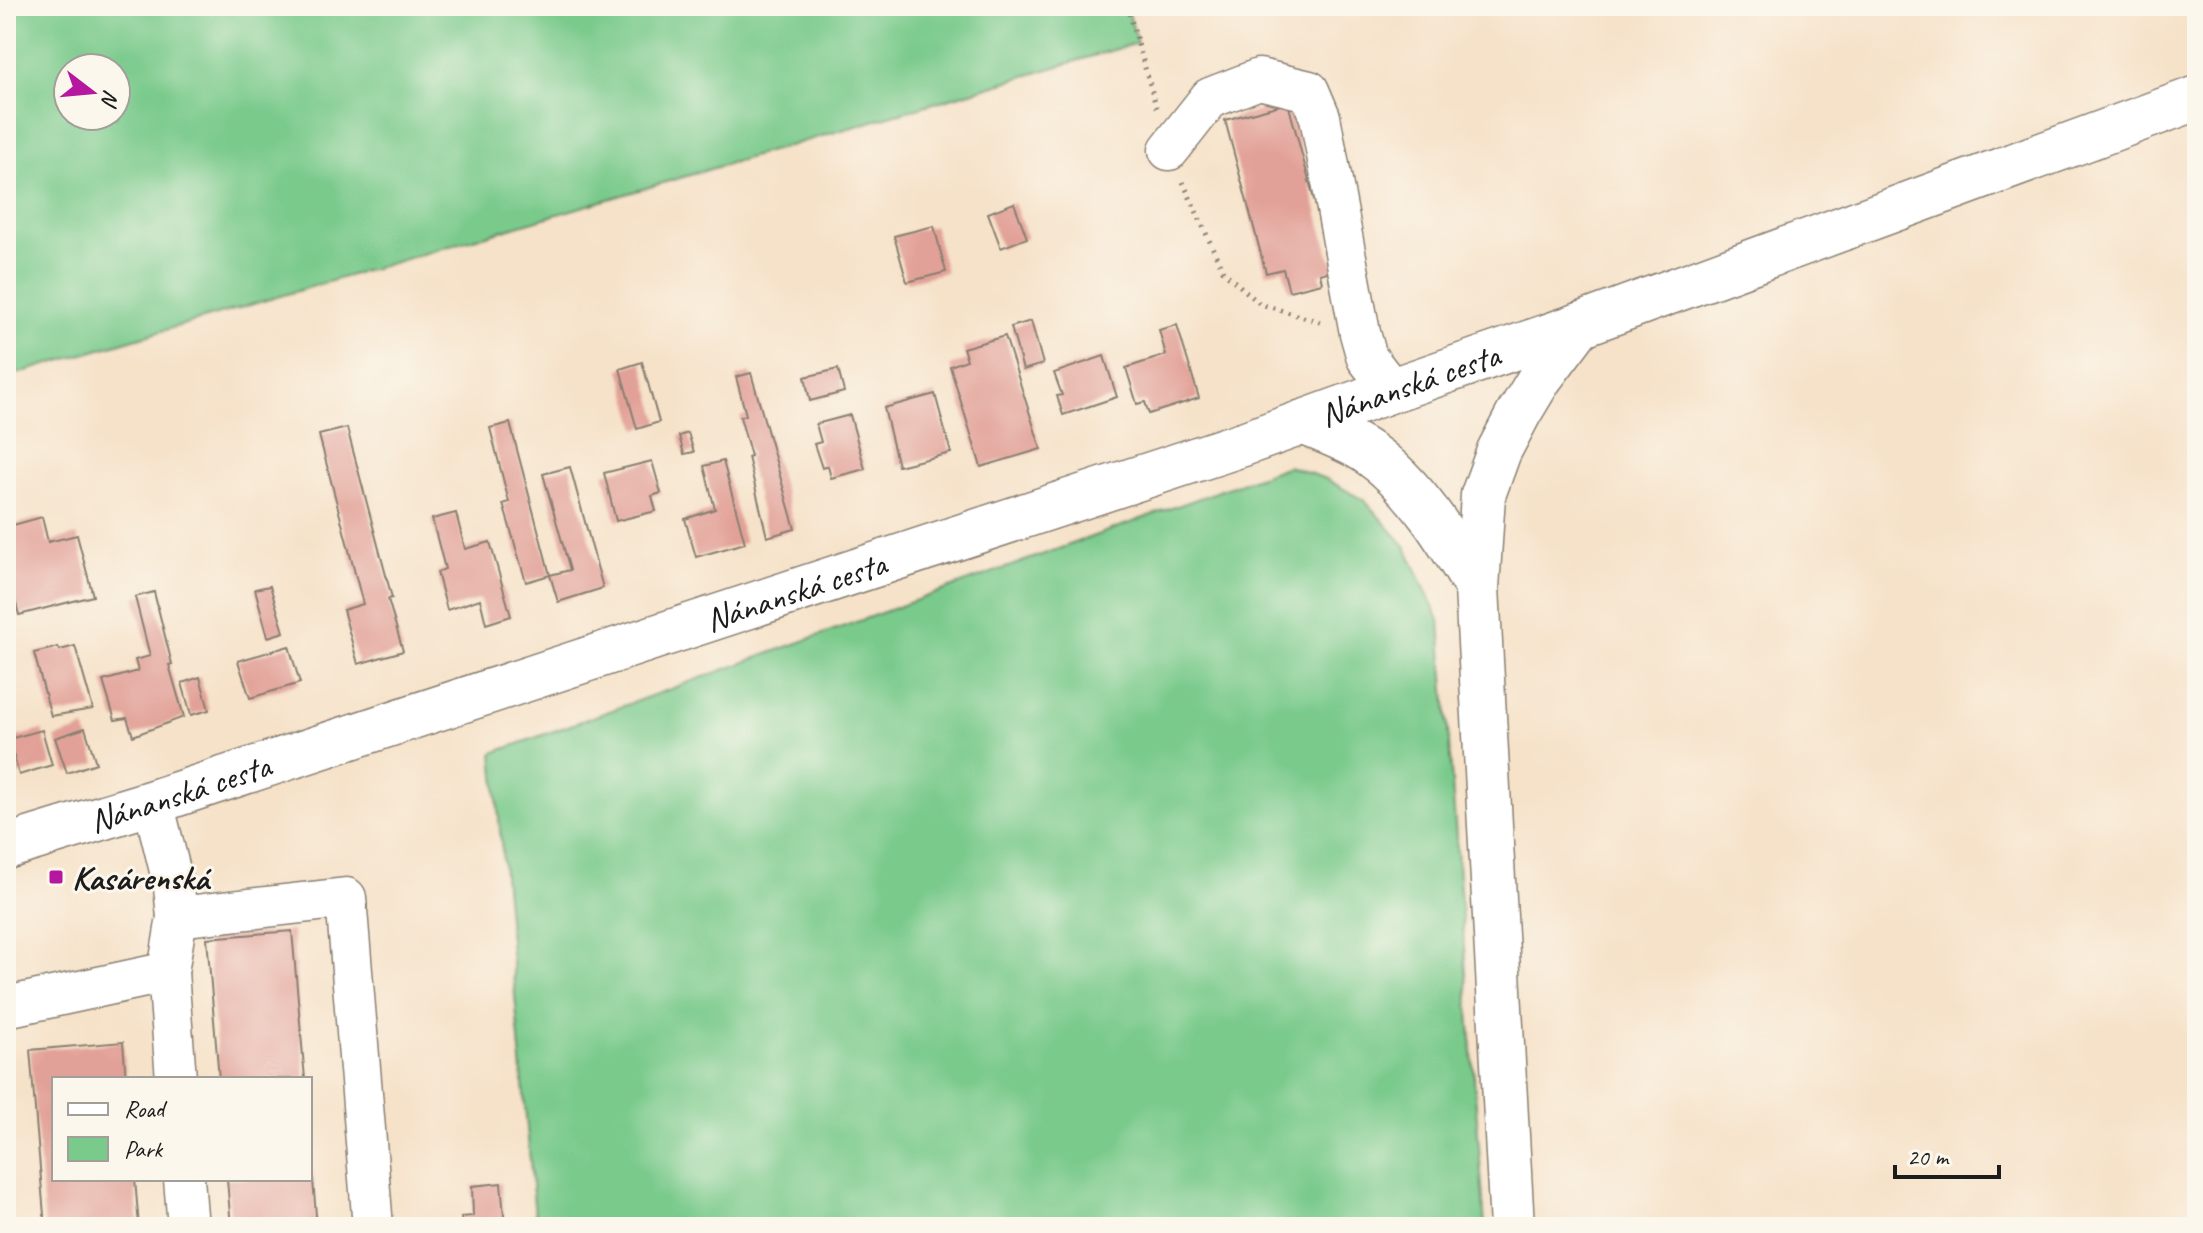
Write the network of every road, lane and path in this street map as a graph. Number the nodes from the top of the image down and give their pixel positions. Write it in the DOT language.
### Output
graph roads {
  1 [pos="1127,6"];
  2 [pos="2197,98"];
  3 [pos="1169,150"];
  4 [pos="1580,325"];
  5 [pos="1360,333"];
  6 [pos="1392,390"];
  7 [pos="1303,422"];
  8 [pos="1477,588"];
  9 [pos="153,802"];
  10 [pos="6,847"];
  11 [pos="177,917"];
  12 [pos="168,972"];
  13 [pos="6,1007"];
  14 [pos="176,1077"];
  15 [pos="184,1181"];
  16 [pos="188,1227"];
  17 [pos="373,1227"];
  18 [pos="1512,1227"];
  1 -- 3 [label="path"];
  2 -- 4 [label="main road, Nánanská cesta"];
  3 -- 5 [label="path"];
  3 -- 5 [label="lane"];
  4 -- 6 [label="main road, Nánanská cesta"];
  4 -- 8 [label="main road"];
  5 -- 6 [label="lane"];
  6 -- 7 [label="main road, Nánanská cesta"];
  7 -- 8 [label="main road"];
  7 -- 9 [label="main road, Nánanská cesta"];
  8 -- 18 [label="main road"];
  9 -- 10 [label="main road, Nánanská cesta"];
  9 -- 11 [label="lane"];
  11 -- 12 [label="lane"];
  11 -- 17 [label="lane"];
  12 -- 13 [label="lane"];
  12 -- 14 [label="lane"];
  15 -- 16 [label="lane"];
}
